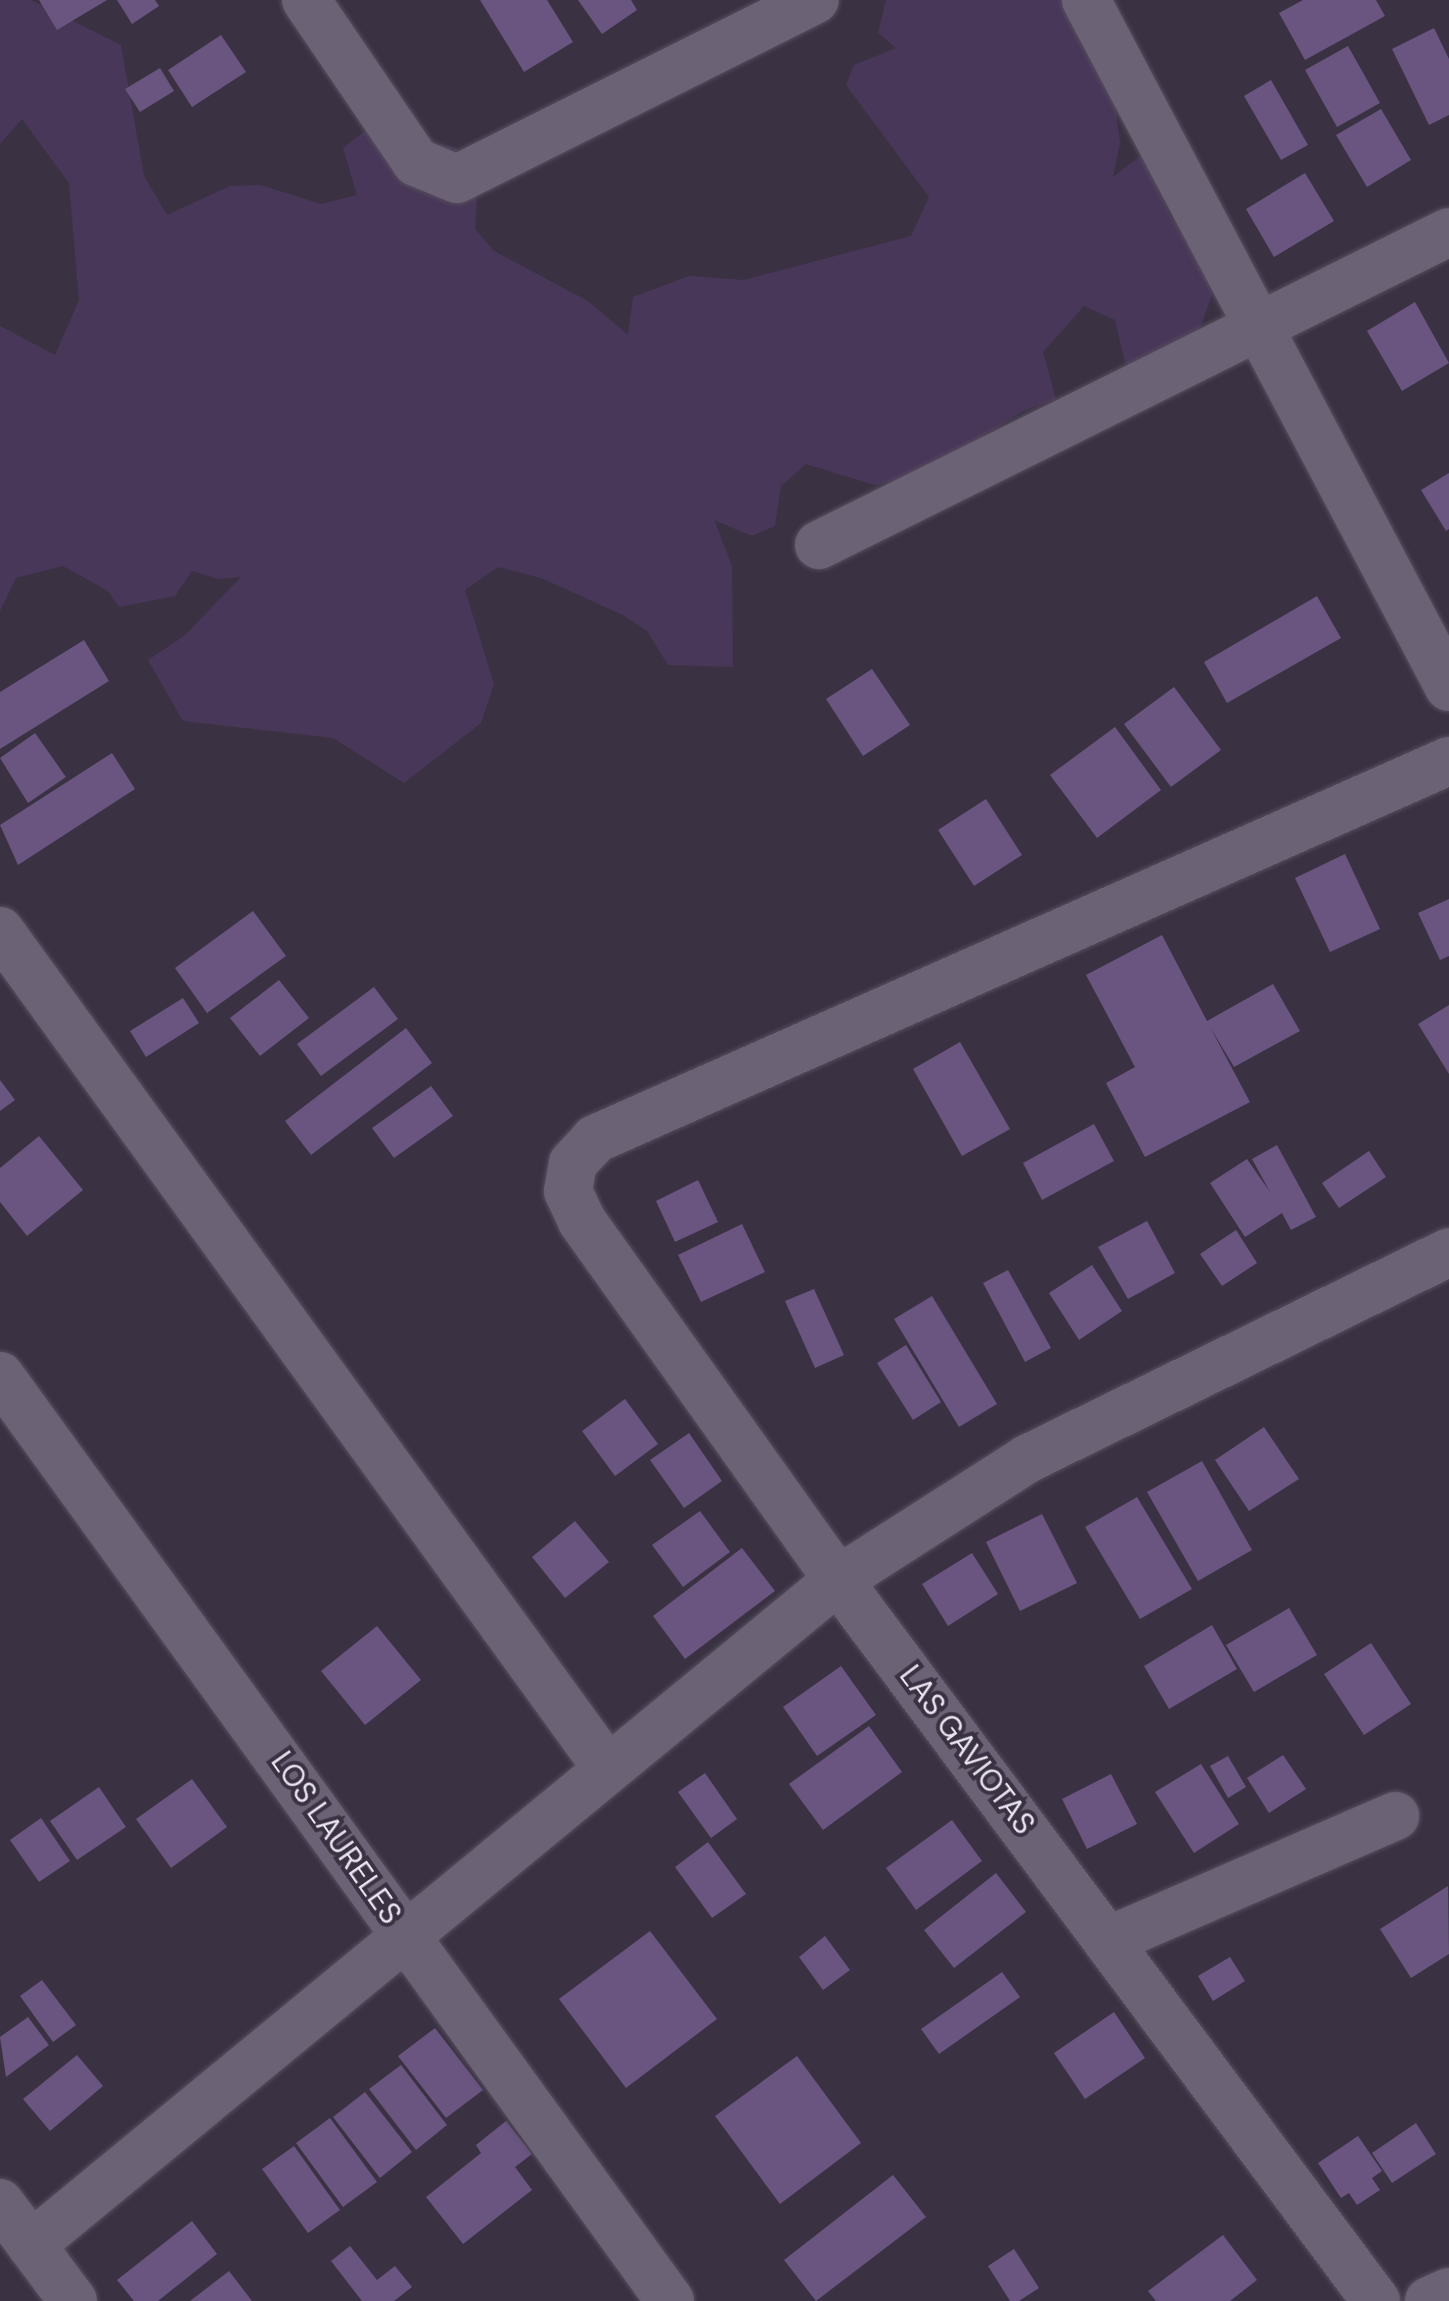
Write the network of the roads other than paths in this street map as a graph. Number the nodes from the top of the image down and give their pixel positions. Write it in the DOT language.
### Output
graph roads {
  1 [pos="306,0"];
  2 [pos="815,0"];
  3 [pos="1086,0"];
  4 [pos="1449,232"];
  5 [pos="1255,326"];
  6 [pos="819,545"];
  7 [pos="1449,688"];
  8 [pos="1449,761"];
  9 [pos="0,931"];
  10 [pos="1449,1252"];
  11 [pos="0,1376"];
  12 [pos="838,1580"];
  13 [pos="607,1768"];
  14 [pos="1395,1816"];
  15 [pos="406,1936"];
  16 [pos="1110,1940"];
  17 [pos="0,2203"];
  18 [pos="31,2244"];
  19 [pos="1449,2292"];
  20 [pos="73,2301"];
  21 [pos="670,2301"];
  22 [pos="1376,2301"];
  23 [pos="1429,2301"];
  1 -- 2 [label="street"];
  3 -- 5 [label="street"];
  4 -- 5 [label="street"];
  5 -- 6 [label="street"];
  5 -- 7 [label="street"];
  8 -- 12 [label="street, LAS GAVIOTAS"];
  9 -- 13 [label="street"];
  10 -- 12 [label="street"];
  11 -- 15 [label="street, LOS LAURELES"];
  12 -- 13 [label="street"];
  12 -- 16 [label="street, LAS GAVIOTAS"];
  13 -- 15 [label="street"];
  14 -- 16 [label="street"];
  15 -- 18 [label="street"];
  15 -- 21 [label="street, LOS LAURELES"];
  16 -- 22 [label="street, LAS GAVIOTAS"];
  17 -- 18 [label="street"];
  18 -- 20 [label="street"];
  19 -- 23 [label="street"];
}
